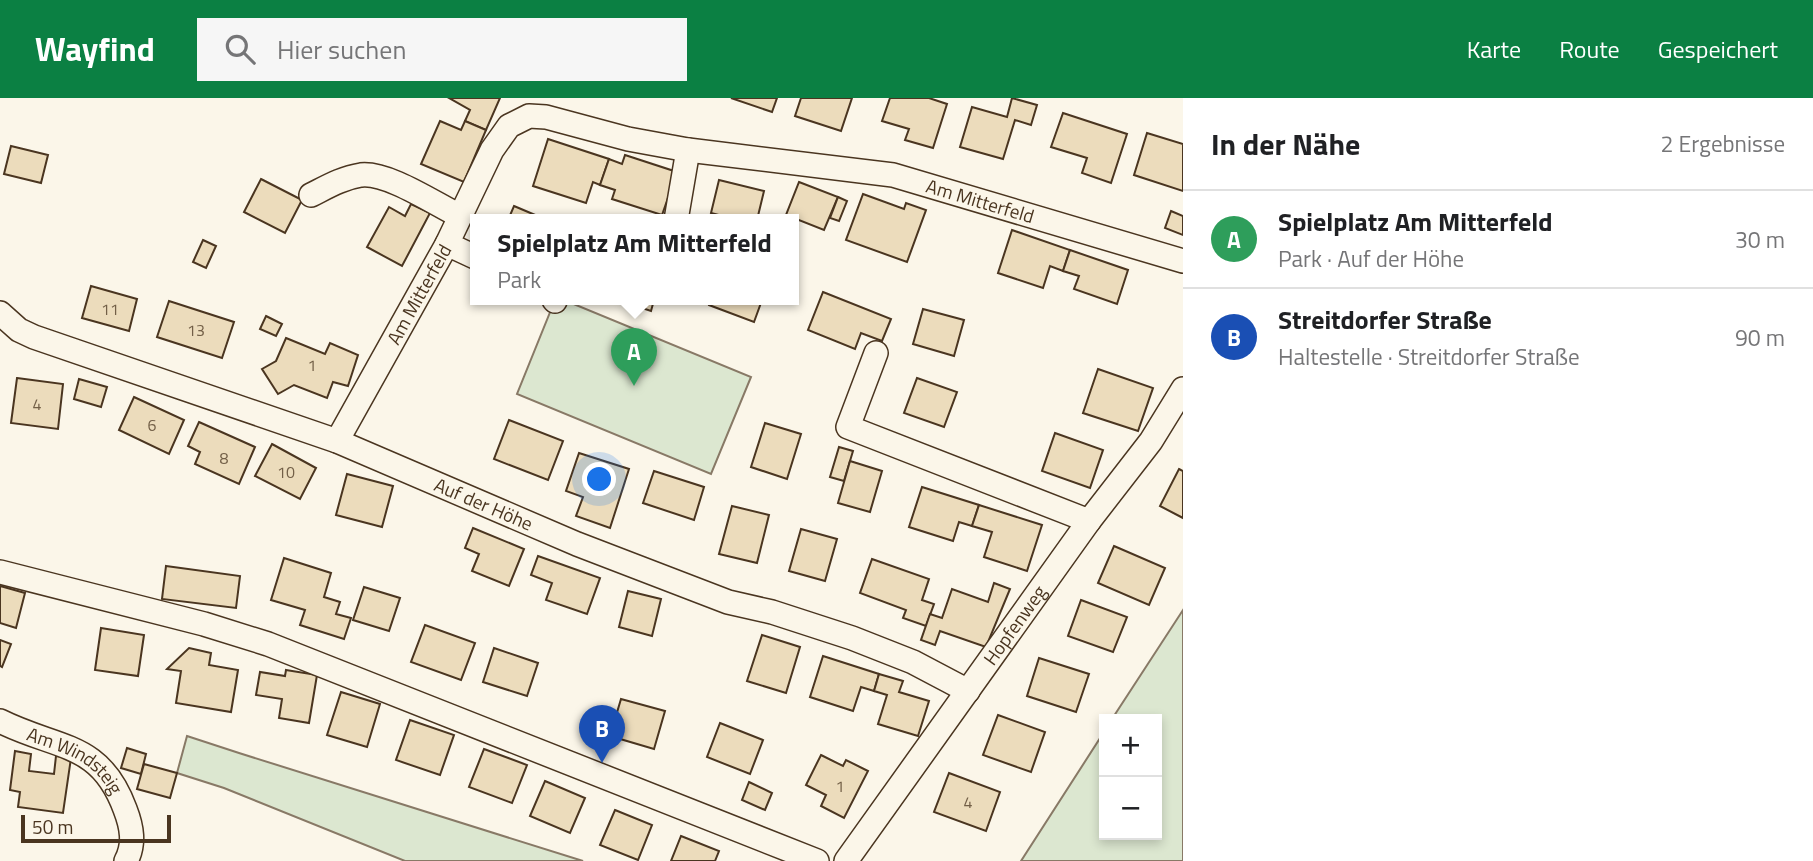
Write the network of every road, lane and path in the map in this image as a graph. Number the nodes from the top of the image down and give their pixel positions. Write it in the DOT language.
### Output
graph roads {
  1 [pos="530,107"];
  2 [pos="688,150"];
  3 [pos="311,195"];
  4 [pos="677,214"];
  5 [pos="460,216"];
  6 [pos="447,244"];
  7 [pos="470,255"];
  8 [pos="1183,261"];
  9 [pos="0,313"];
  10 [pos="876,353"];
  11 [pos="1183,390"];
  12 [pos="337,442"];
  13 [pos="1089,521"];
  14 [pos="0,572"];
  15 [pos="968,691"];
  16 [pos="0,721"];
  17 [pos="132,859"];
  18 [pos="817,861"];
  19 [pos="846,861"];
  1 -- 2 [label="street, Am Mitterfeld"];
  1 -- 5 [label="street, Am Mitterfeld"];
  2 -- 4 [label="street"];
  2 -- 8 [label="street, Am Mitterfeld"];
  3 -- 5 [label="street"];
  5 -- 6 [label="street, Am Mitterfeld"];
  6 -- 7 [label="street"];
  6 -- 12 [label="street, Am Mitterfeld"];
  9 -- 12 [label="street, Auf der Höhe"];
  10 -- 13 [label="street"];
  11 -- 13 [label="street, Hopfenweg"];
  12 -- 15 [label="street, Auf der Höhe"];
  13 -- 15 [label="street, Hopfenweg"];
  14 -- 18 [label="street"];
  15 -- 19 [label="street, Hopfenweg"];
  16 -- 17 [label="street, Am Windsteig"];
}
